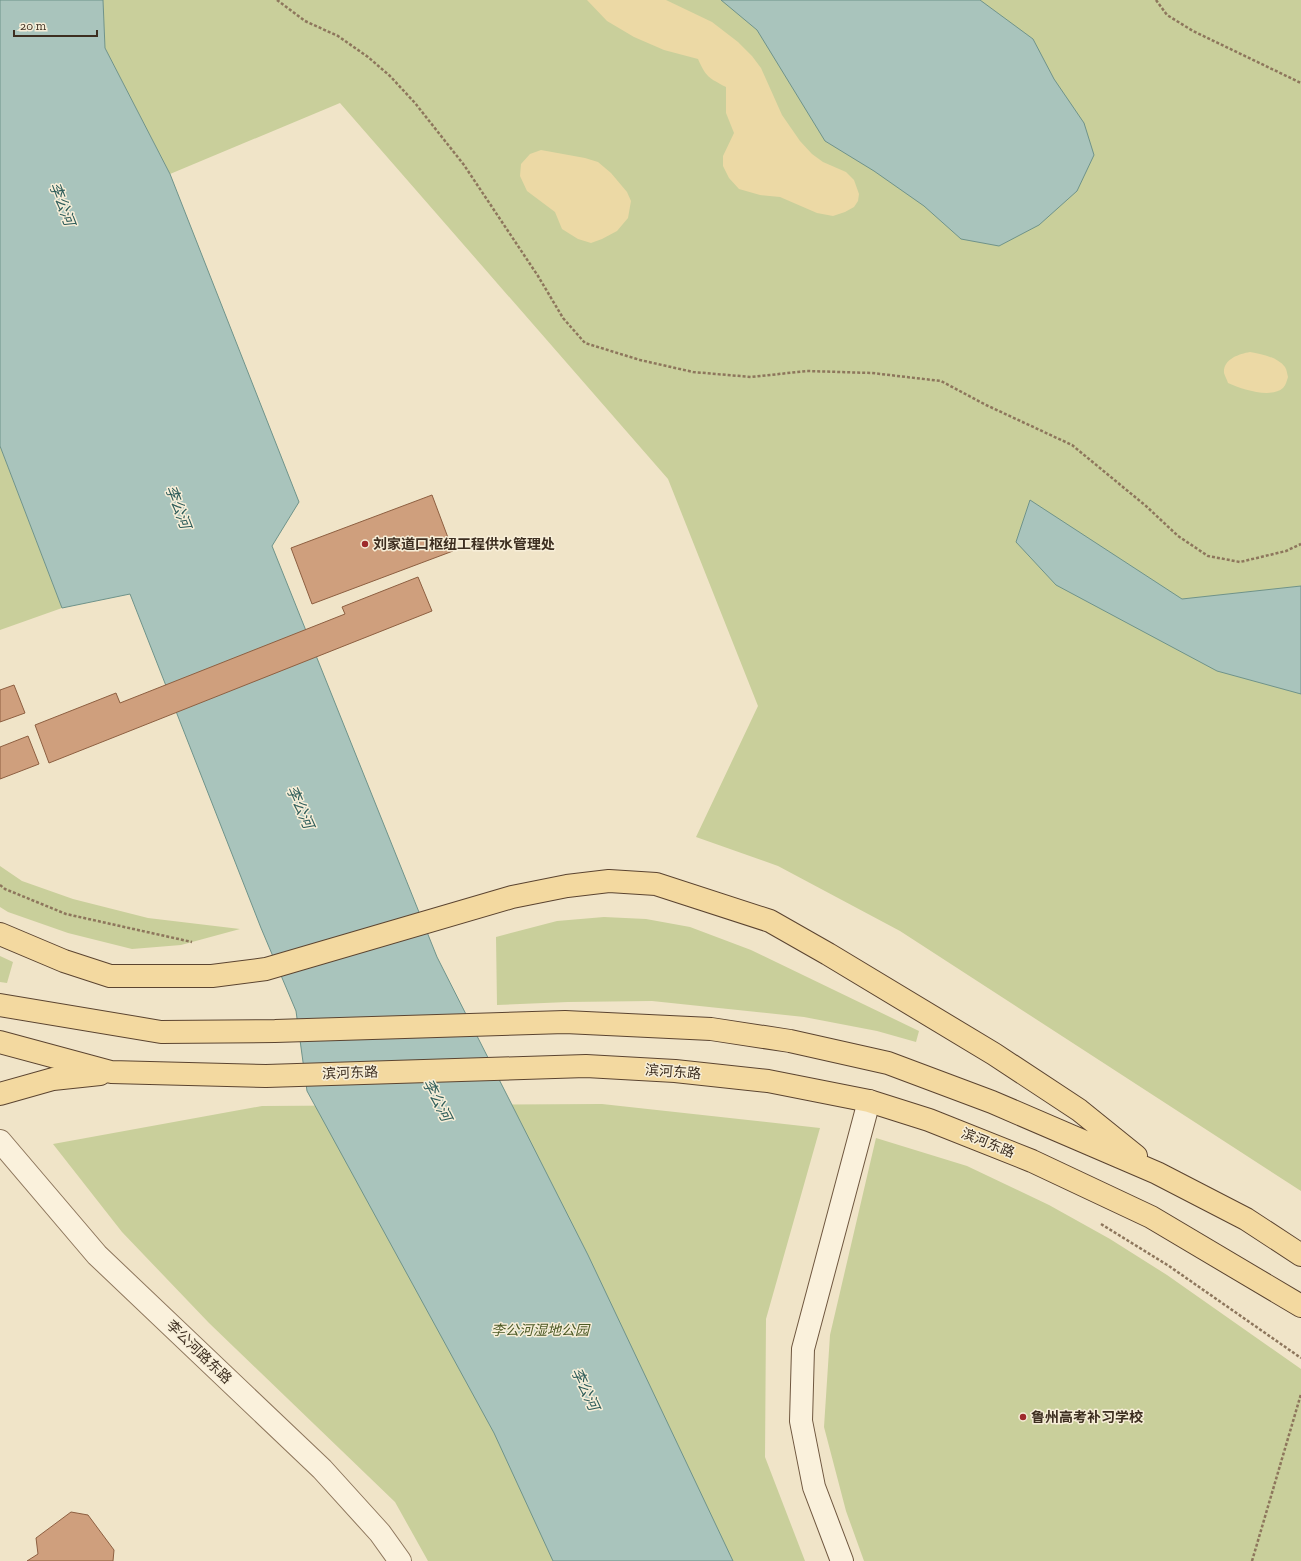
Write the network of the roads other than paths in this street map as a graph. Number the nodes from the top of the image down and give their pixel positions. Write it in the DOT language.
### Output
graph roads {
  1 [pos="0,934"];
  2 [pos="0,1005"];
  3 [pos="0,1042"];
  4 [pos="111,1072"];
  5 [pos="0,1094"];
  6 [pos="869,1101"];
  7 [pos="0,1141"];
  8 [pos="1157,1173"];
  9 [pos="1301,1255"];
  10 [pos="1301,1306"];
  11 [pos="400,1561"];
  12 [pos="842,1561"];
  1 -- 8 [label="main road"];
  2 -- 8 [label="main road"];
  3 -- 4 [label="main road, 滨河东路"];
  4 -- 5 [label="main road"];
  4 -- 6 [label="main road, 滨河东路"];
  6 -- 10 [label="main road, 滨河东路"];
  6 -- 12 [label="street"];
  7 -- 11 [label="street, 李公河路东路"];
  8 -- 9 [label="main road"];
}
